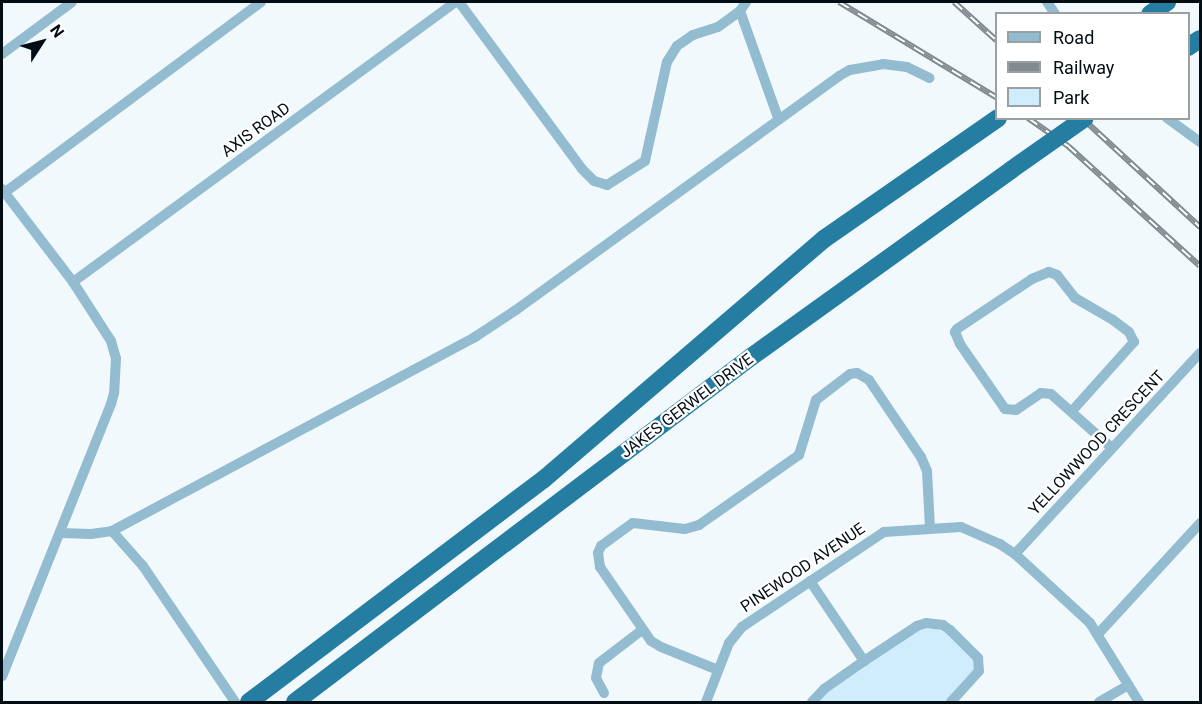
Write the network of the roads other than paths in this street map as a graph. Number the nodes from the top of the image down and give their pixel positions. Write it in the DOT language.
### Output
graph roads {
  1 [pos="72,2"];
  2 [pos="261,2"];
  3 [pos="458,2"];
  4 [pos="746,2"];
  5 [pos="1167,2"];
  6 [pos="740,12"];
  7 [pos="1153,12"];
  8 [pos="2,54"];
  9 [pos="930,78"];
  10 [pos="778,118"];
  11 [pos="995,120"];
  12 [pos="1082,120"];
  13 [pos="1170,120"];
  14 [pos="1200,142"];
  15 [pos="3,191"];
  16 [pos="73,282"];
  17 [pos="1200,353"];
  18 [pos="1072,411"];
  19 [pos="1112,448"];
  20 [pos="1200,526"];
  21 [pos="930,528"];
  22 [pos="112,531"];
  23 [pos="61,533"];
  24 [pos="1015,554"];
  25 [pos="810,581"];
  26 [pos="642,630"];
  27 [pos="1099,633"];
  28 [pos="864,661"];
  29 [pos="718,670"];
  30 [pos="2,676"];
  31 [pos="1129,685"];
  32 [pos="604,693"];
  33 [pos="239,701"];
  34 [pos="295,702"];
  35 [pos="706,702"];
  36 [pos="812,702"];
  37 [pos="951,702"];
  38 [pos="1099,702"];
  39 [pos="1139,702"];
  1 -- 8 [label="street"];
  2 -- 15 [label="street"];
  3 -- 6 [label="street"];
  3 -- 16 [label="street, AXIS ROAD"];
  4 -- 6 [label="street"];
  5 -- 7 [label="highway"];
  6 -- 10 [label="street"];
  9 -- 10 [label="street"];
  10 -- 22 [label="street"];
  11 -- 33 [label="highway, JAKES GERWEL DRIVE"];
  12 -- 34 [label="highway, JAKES GERWEL DRIVE, bridge"];
  13 -- 14 [label="street"];
  15 -- 16 [label="street"];
  16 -- 23 [label="street"];
  17 -- 19 [label="street, YELLOWWOOD CRESCENT"];
  18 -- 18 [label="street, YELLOWWOOD CRESCENT"];
  18 -- 19 [label="street, YELLOWWOOD CRESCENT"];
  19 -- 24 [label="street, YELLOWWOOD CRESCENT"];
  20 -- 27 [label="street"];
  21 -- 24 [label="street, PINEWOOD AVENUE"];
  21 -- 25 [label="street, PINEWOOD AVENUE"];
  21 -- 26 [label="street"];
  22 -- 23 [label="street"];
  22 -- 33 [label="street"];
  23 -- 30 [label="street"];
  24 -- 27 [label="street, PINEWOOD AVENUE"];
  25 -- 28 [label="street"];
  25 -- 29 [label="street, PINEWOOD AVENUE"];
  26 -- 29 [label="street"];
  26 -- 32 [label="street"];
  27 -- 31 [label="street, PINEWOOD AVENUE"];
  28 -- 36 [label="street"];
  28 -- 37 [label="street"];
  29 -- 35 [label="street, PINEWOOD AVENUE"];
  31 -- 38 [label="street"];
  31 -- 39 [label="street, PINEWOOD AVENUE"];
}
